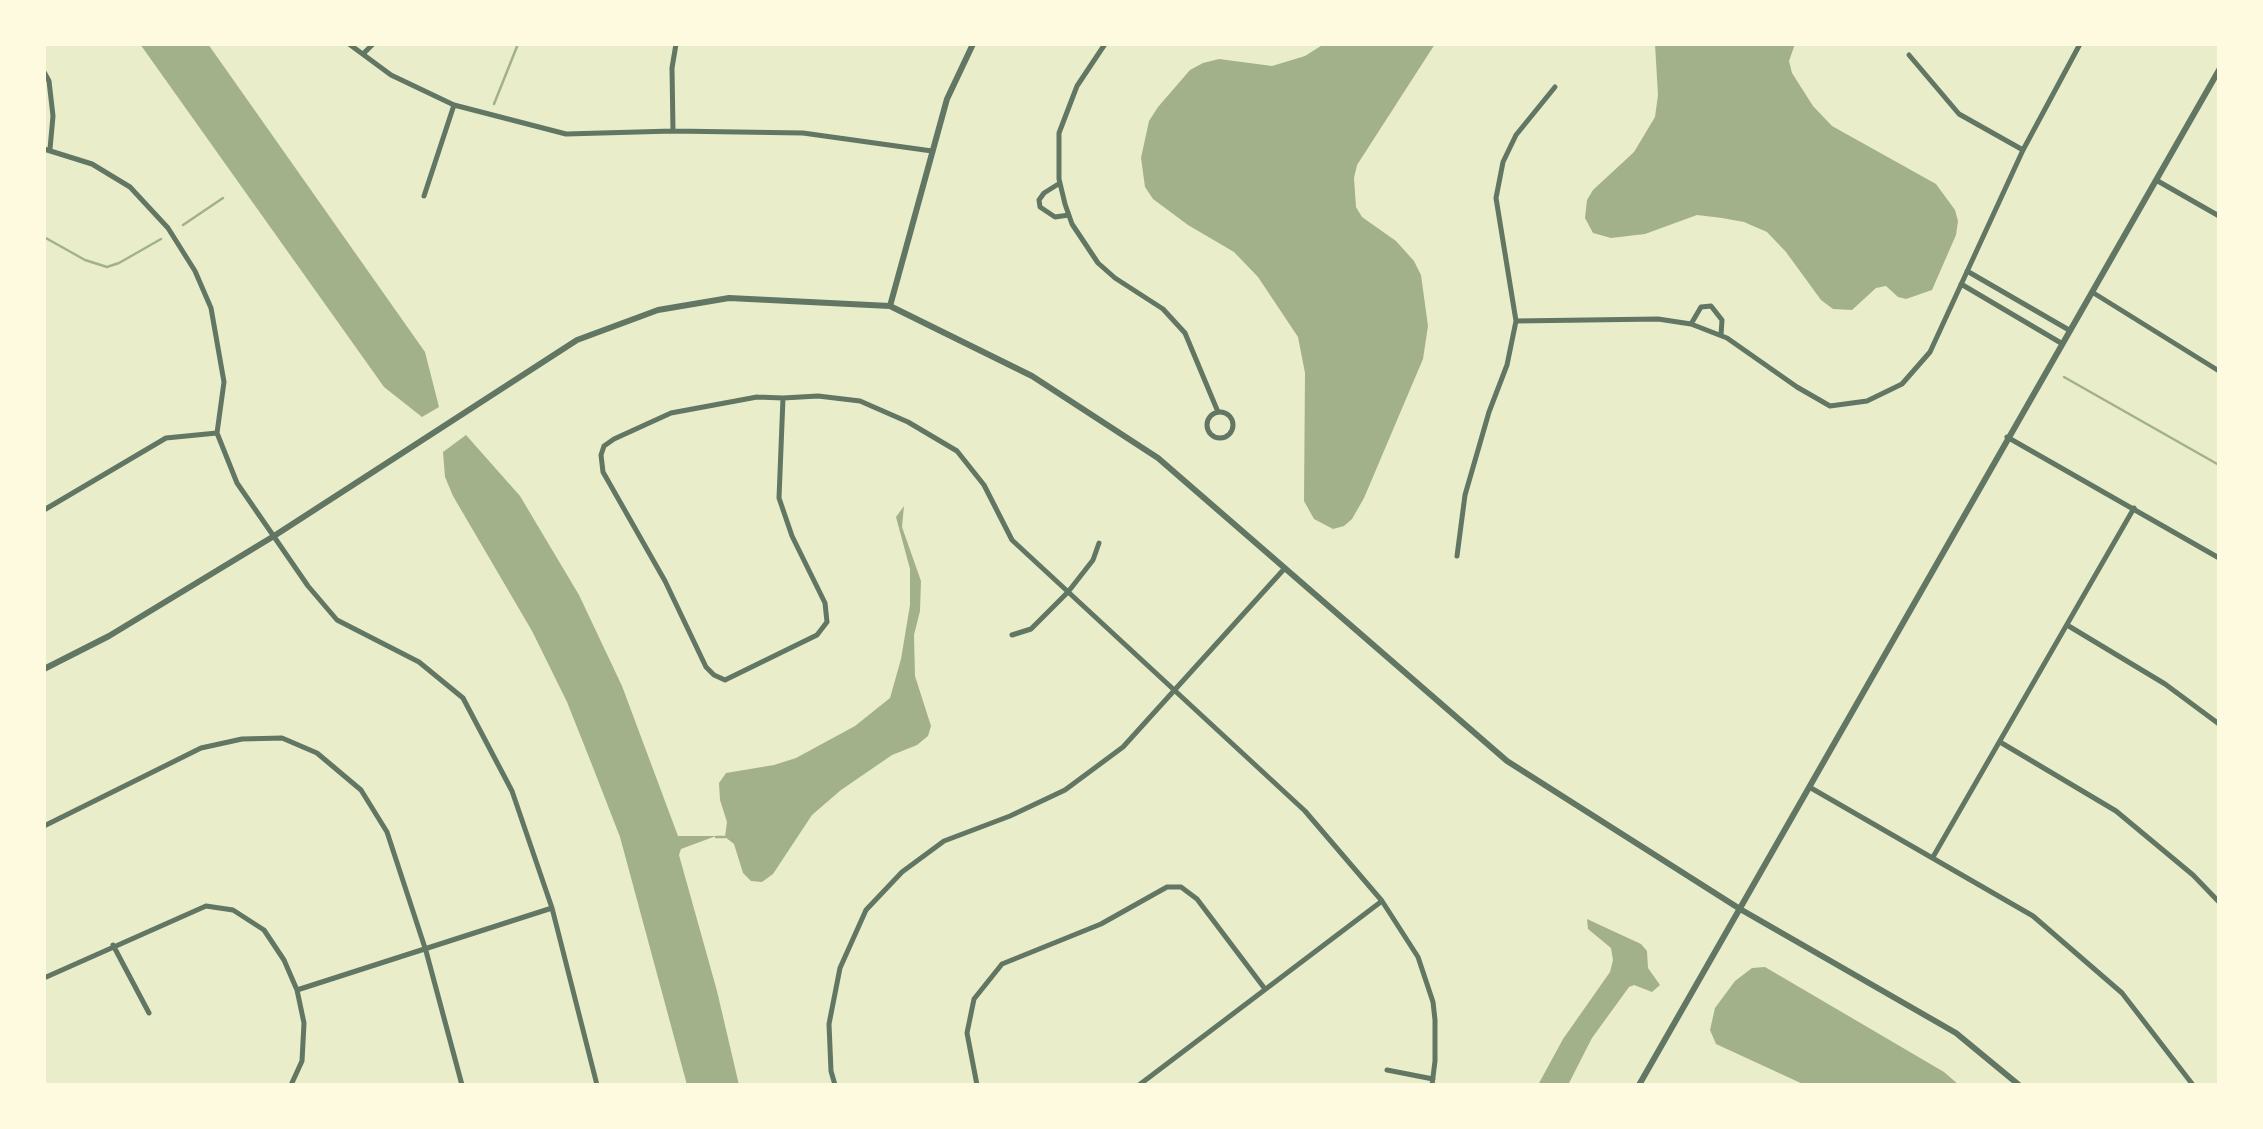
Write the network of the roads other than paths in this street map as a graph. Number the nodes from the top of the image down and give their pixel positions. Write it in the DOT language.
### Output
graph roads {
  1 [pos="349,44"];
  2 [pos="373,44"];
  3 [pos="676,44"];
  4 [pos="973,44"];
  5 [pos="1105,44"];
  6 [pos="2080,44"];
  7 [pos="364,53"];
  8 [pos="1909,55"];
  9 [pos="2219,70"];
  10 [pos="44,72"];
  11 [pos="1555,87"];
  12 [pos="454,105"];
  13 [pos="673,131"];
  14 [pos="47,149"];
  15 [pos="2024,150"];
  16 [pos="932,151"];
  17 [pos="2156,180"];
  18 [pos="1060,183"];
  19 [pos="424,196"];
  20 [pos="1069,215"];
  21 [pos="2219,216"];
  22 [pos="1967,271"];
  23 [pos="1961,284"];
  24 [pos="2092,292"];
  25 [pos="2010,297"];
  26 [pos="890,306"];
  27 [pos="2004,308"];
  28 [pos="1516,321"];
  29 [pos="1691,324"];
  30 [pos="2069,330"];
  31 [pos="1721,335"];
  32 [pos="2061,344"];
  33 [pos="2219,371"];
  34 [pos="783,398"];
  35 [pos="1218,412"];
  36 [pos="217,433"];
  37 [pos="2007,437"];
  38 [pos="2134,508"];
  39 [pos="44,510"];
  40 [pos="274,536"];
  41 [pos="1099,543"];
  42 [pos="1457,556"];
  43 [pos="2219,558"];
  44 [pos="1284,568"];
  45 [pos="1068,592"];
  46 [pos="2067,625"];
  47 [pos="1012,635"];
  48 [pos="44,669"];
  49 [pos="1175,688"];
  50 [pos="2219,723"];
  51 [pos="2000,742"];
  52 [pos="1811,788"];
  53 [pos="44,827"];
  54 [pos="1933,857"];
  55 [pos="1382,901"];
  56 [pos="2219,902"];
  57 [pos="552,908"];
  58 [pos="1740,909"];
  59 [pos="113,945"];
  60 [pos="426,951"];
  61 [pos="44,978"];
  62 [pos="1265,989"];
  63 [pos="297,990"];
  64 [pos="149,1013"];
  65 [pos="1387,1070"];
  66 [pos="1432,1082"];
  67 [pos="291,1085"];
  68 [pos="462,1085"];
  69 [pos="597,1085"];
  70 [pos="835,1085"];
  71 [pos="977,1085"];
  72 [pos="1139,1085"];
  73 [pos="1639,1085"];
  74 [pos="2019,1085"];
  75 [pos="2193,1085"];
  1 -- 7 [label="street"];
  2 -- 7 [label="street"];
  3 -- 13 [label="street"];
  4 -- 16 [label="street"];
  5 -- 18 [label="street"];
  6 -- 15 [label="street"];
  7 -- 12 [label="street"];
  8 -- 15 [label="street"];
  9 -- 17 [label="street"];
  10 -- 14 [label="street"];
  11 -- 28 [label="street"];
  12 -- 13 [label="street"];
  12 -- 19 [label="street"];
  13 -- 16 [label="street"];
  14 -- 36 [label="street"];
  15 -- 22 [label="street"];
  16 -- 26 [label="street"];
  17 -- 21 [label="street"];
  17 -- 24 [label="street"];
  18 -- 20 [label="street"];
  18 -- 20 [label="street"];
  20 -- 35 [label="street"];
  22 -- 23 [label="street"];
  22 -- 25 [label="street"];
  23 -- 27 [label="street"];
  23 -- 31 [label="street"];
  24 -- 30 [label="street"];
  24 -- 33 [label="street"];
  25 -- 27 [label="street"];
  25 -- 30 [label="street"];
  26 -- 40 [label="street"];
  26 -- 44 [label="street"];
  27 -- 32 [label="street"];
  28 -- 29 [label="street"];
  28 -- 42 [label="street"];
  29 -- 31 [label="street"];
  29 -- 31 [label="street"];
  30 -- 32 [label="street"];
  32 -- 37 [label="street"];
  34 -- 34 [label="street"];
  34 -- 45 [label="street"];
  35 -- 35 [label="street"];
  36 -- 39 [label="street"];
  36 -- 40 [label="street"];
  37 -- 38 [label="street"];
  37 -- 52 [label="street"];
  38 -- 43 [label="street"];
  38 -- 46 [label="street"];
  40 -- 48 [label="street"];
  40 -- 57 [label="street"];
  41 -- 45 [label="street"];
  44 -- 49 [label="street"];
  44 -- 58 [label="street"];
  45 -- 47 [label="street"];
  45 -- 49 [label="street"];
  46 -- 50 [label="street"];
  46 -- 51 [label="street"];
  49 -- 55 [label="street"];
  49 -- 70 [label="street"];
  51 -- 54 [label="street"];
  51 -- 56 [label="street"];
  52 -- 54 [label="street"];
  52 -- 58 [label="street"];
  53 -- 60 [label="street"];
  54 -- 75 [label="street"];
  55 -- 62 [label="street"];
  55 -- 66 [label="street"];
  57 -- 60 [label="street"];
  57 -- 69 [label="street"];
  58 -- 73 [label="street"];
  58 -- 74 [label="street"];
  59 -- 61 [label="street"];
  59 -- 63 [label="street"];
  59 -- 64 [label="street"];
  60 -- 63 [label="street"];
  60 -- 68 [label="street"];
  62 -- 71 [label="street"];
  62 -- 72 [label="street"];
  63 -- 67 [label="street"];
  65 -- 66 [label="street"];
}
